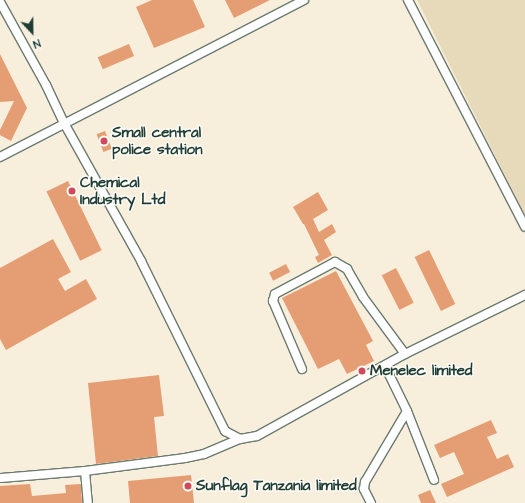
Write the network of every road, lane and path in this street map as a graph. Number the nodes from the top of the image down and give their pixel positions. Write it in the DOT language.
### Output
graph roads {
  1 [pos="304,0"];
  2 [pos="408,0"];
  3 [pos="0,2"];
  4 [pos="64,123"];
  5 [pos="0,157"];
  6 [pos="525,227"];
  7 [pos="525,295"];
  8 [pos="405,354"];
  9 [pos="385,366"];
  10 [pos="302,369"];
  11 [pos="407,411"];
  12 [pos="240,439"];
  13 [pos="85,471"];
  14 [pos="1,478"];
  15 [pos="434,480"];
  16 [pos="88,503"];
  17 [pos="371,503"];
  1 -- 4 [label="street"];
  2 -- 6 [label="street"];
  3 -- 4 [label="street"];
  4 -- 5 [label="street"];
  4 -- 12 [label="street"];
  7 -- 8 [label="street"];
  8 -- 9 [label="street"];
  8 -- 10 [label="street"];
  9 -- 11 [label="street"];
  9 -- 12 [label="street"];
  11 -- 15 [label="street"];
  11 -- 17 [label="street"];
  12 -- 13 [label="street"];
  13 -- 14 [label="street"];
  13 -- 16 [label="street"];
}
